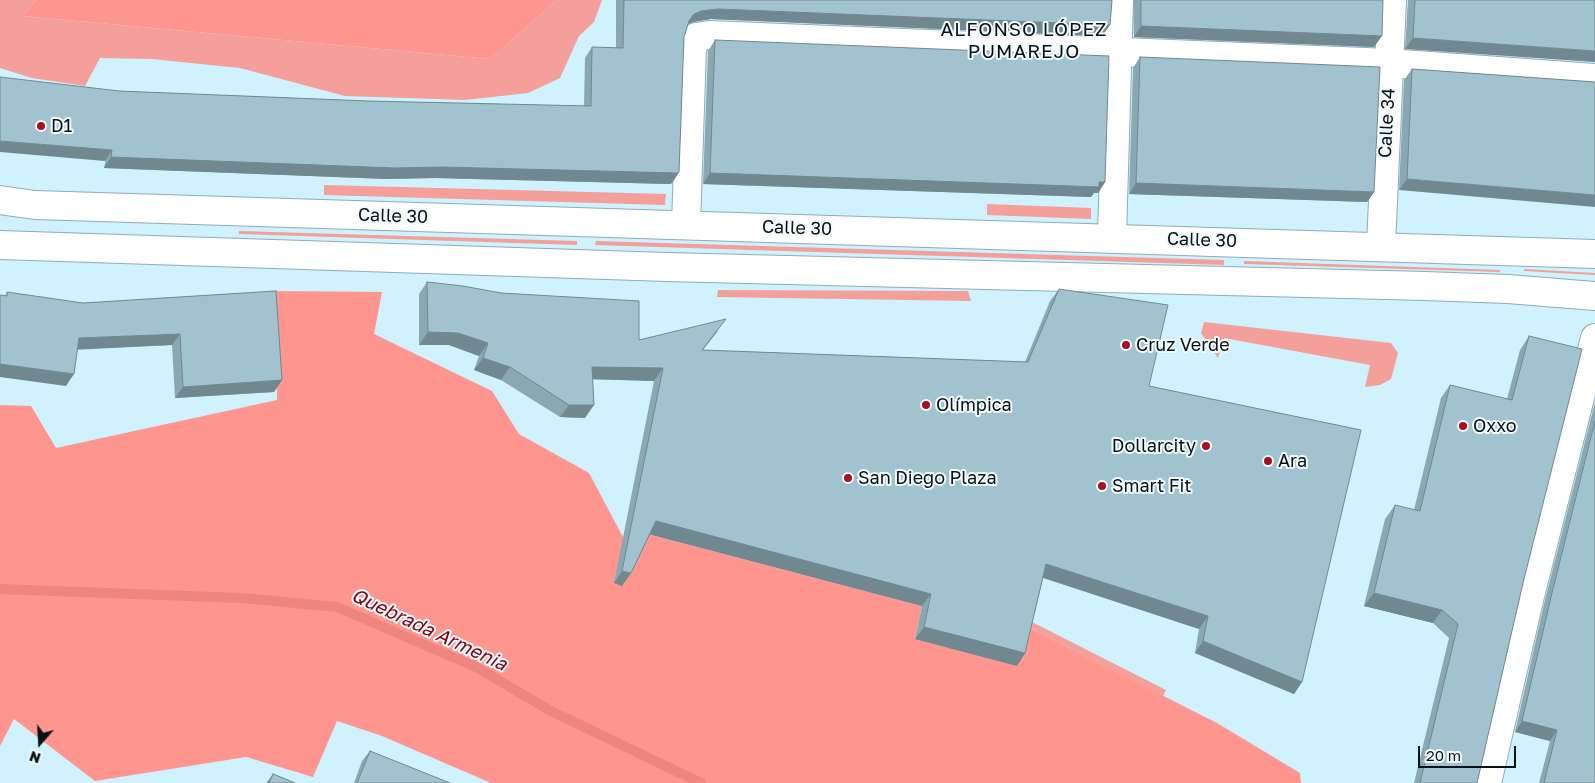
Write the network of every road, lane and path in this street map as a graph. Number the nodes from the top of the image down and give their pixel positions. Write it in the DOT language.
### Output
graph roads {
  1 [pos="1119,0"];
  2 [pos="1392,0"];
  3 [pos="1117,51"];
  4 [pos="1389,63"];
  5 [pos="1595,78"];
  6 [pos="0,200"];
  7 [pos="686,224"];
  8 [pos="1112,237"];
  9 [pos="0,245"];
  10 [pos="1381,246"];
  11 [pos="1595,254"];
  12 [pos="1595,296"];
  13 [pos="1595,338"];
  14 [pos="1487,783"];
  1 -- 3 [label="main road"];
  2 -- 4 [label="main road, Calle 34"];
  3 -- 4 [label="main road"];
  3 -- 7 [label="main road"];
  3 -- 8 [label="main road"];
  4 -- 5 [label="main road"];
  4 -- 10 [label="main road, Calle 34"];
  6 -- 7 [label="main road, Calle 30"];
  7 -- 8 [label="main road, Calle 30"];
  8 -- 10 [label="main road, Calle 30"];
  9 -- 12 [label="main road"];
  10 -- 11 [label="main road, Calle 30"];
  13 -- 14 [label="main road"];
}
